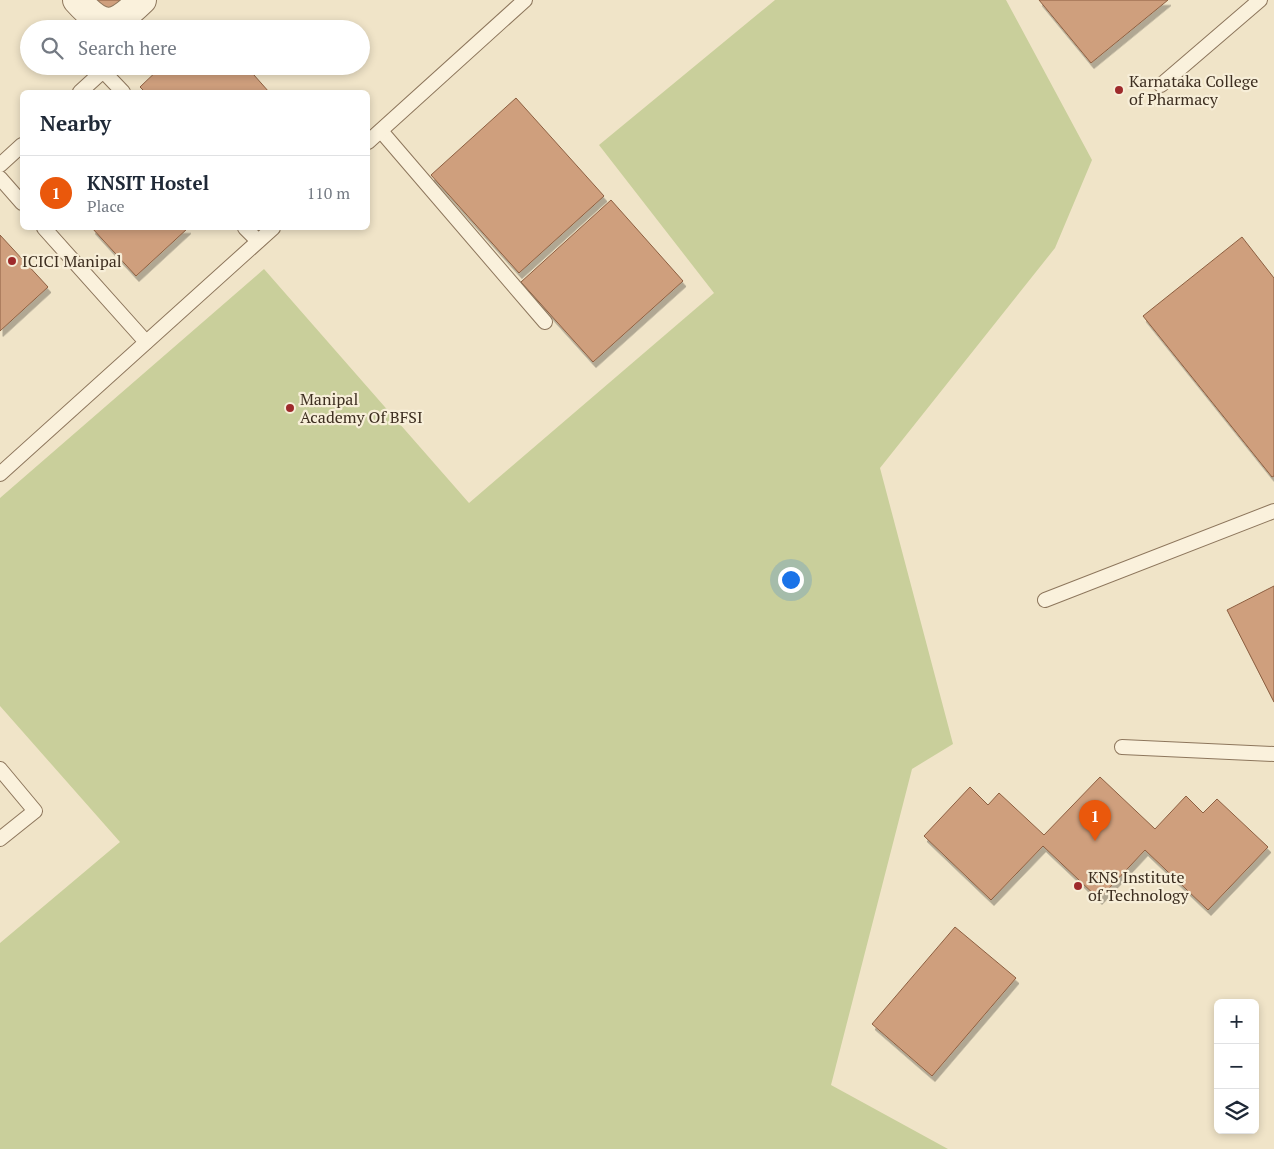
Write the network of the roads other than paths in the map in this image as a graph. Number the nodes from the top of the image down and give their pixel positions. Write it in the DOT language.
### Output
graph roads {
  1 [pos="77,0"];
  2 [pos="142,0"];
  3 [pos="525,0"];
  4 [pos="1260,0"];
  5 [pos="99,20"];
  6 [pos="118,20"];
  7 [pos="99,75"];
  8 [pos="107,75"];
  9 [pos="1161,85"];
  10 [pos="82,90"];
  11 [pos="121,90"];
  12 [pos="381,131"];
  13 [pos="370,140"];
  14 [pos="20,147"];
  15 [pos="0,165"];
  16 [pos="0,178"];
  17 [pos="20,201"];
  18 [pos="46,230"];
  19 [pos="247,230"];
  20 [pos="271,230"];
  21 [pos="258,241"];
  22 [pos="545,322"];
  23 [pos="146,342"];
  24 [pos="0,474"];
  25 [pos="1274,510"];
  26 [pos="1045,600"];
  27 [pos="1122,747"];
  28 [pos="1274,754"];
  29 [pos="0,769"];
  30 [pos="0,839"];
  1 -- 5 [label="street"];
  2 -- 6 [label="street"];
  3 -- 12 [label="lane"];
  4 -- 9 [label="lane"];
  7 -- 10 [label="lane"];
  8 -- 11 [label="lane"];
  12 -- 13 [label="lane"];
  12 -- 22 [label="lane"];
  14 -- 15 [label="lane"];
  16 -- 17 [label="lane"];
  18 -- 23 [label="lane"];
  19 -- 21 [label="lane"];
  20 -- 21 [label="lane"];
  21 -- 23 [label="lane"];
  23 -- 24 [label="lane"];
  25 -- 26 [label="lane"];
  27 -- 28 [label="lane"];
  29 -- 30 [label="lane"];
}
